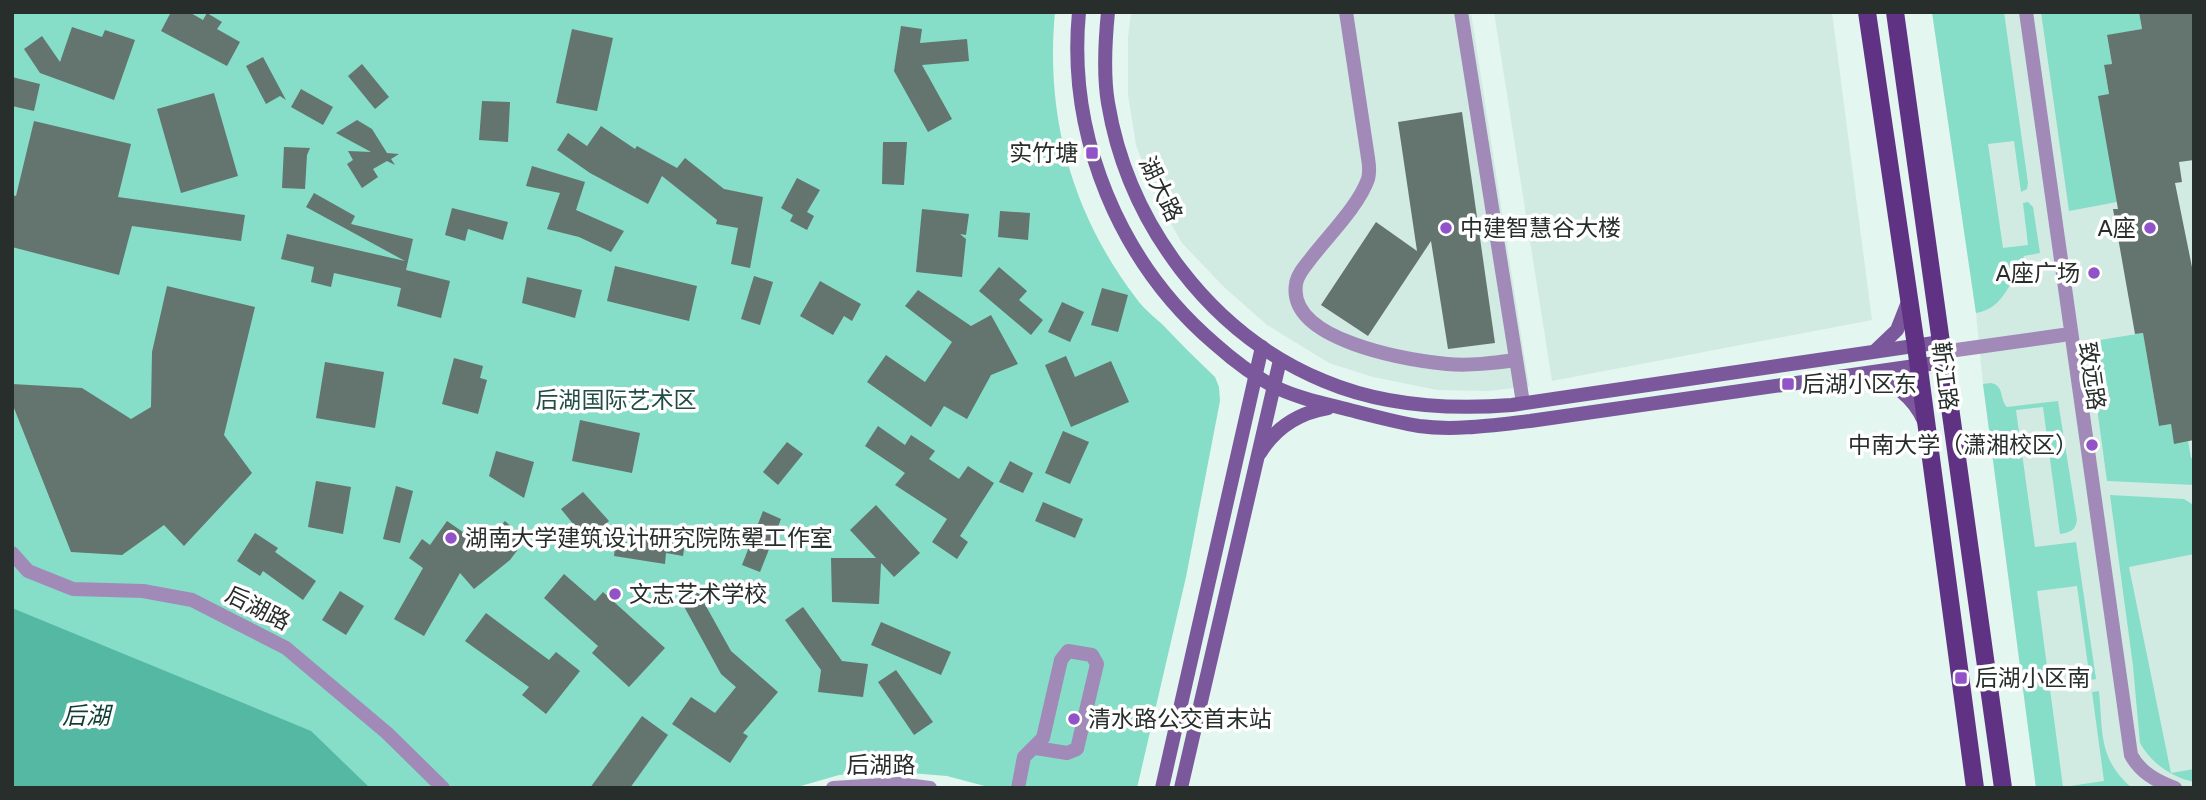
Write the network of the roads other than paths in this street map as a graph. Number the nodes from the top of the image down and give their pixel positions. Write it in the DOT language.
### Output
graph roads {
  1 [pos="1108,12"];
  2 [pos="1346,12"];
  3 [pos="1461,12"];
  4 [pos="1867,12"];
  5 [pos="1895,12"];
  6 [pos="2017,12"];
  7 [pos="2026,12"];
  8 [pos="1079,13"];
  9 [pos="1909,293"];
  10 [pos="2063,335"];
  11 [pos="1916,346"];
  12 [pos="1262,347"];
  13 [pos="1942,352"];
  14 [pos="1870,353"];
  15 [pos="1231,357"];
  16 [pos="1280,360"];
  17 [pos="1516,360"];
  18 [pos="1918,366"];
  19 [pos="1255,374"];
  20 [pos="1850,376"];
  21 [pos="1273,386"];
  22 [pos="1523,404"];
  23 [pos="1337,407"];
  24 [pos="1247,414"];
  25 [pos="1926,426"];
  26 [pos="1252,474"];
  27 [pos="12,554"];
  28 [pos="1032,749"];
  29 [pos="443,788"];
  30 [pos="833,788"];
  31 [pos="930,788"];
  32 [pos="1018,788"];
  33 [pos="1162,788"];
  34 [pos="1181,788"];
  35 [pos="1975,788"];
  36 [pos="2003,788"];
  37 [pos="2152,788"];
  38 [pos="2175,788"];
  1 -- 12 [label="main road, 湖大路"];
  2 -- 17 [label="street"];
  3 -- 17 [label="street"];
  4 -- 9 [label="main road, 靳江路"];
  5 -- 13 [label="main road"];
  6 -- 10 [label="street, 致远路"];
  7 -- 38 [label="street"];
  8 -- 15 [label="main road"];
  9 -- 11 [label="main road, 靳江路"];
  9 -- 14 [label="main road"];
  10 -- 13 [label="street"];
  10 -- 37 [label="street, 致远路"];
  11 -- 13 [label="main road, 湖大路"];
  11 -- 14 [label="main road, 湖大路"];
  11 -- 18 [label="main road, 靳江路"];
  12 -- 16 [label="main road, 湖大路"];
  12 -- 19 [label="main road"];
  13 -- 18 [label="main road"];
  13 -- 36 [label="main road"];
  14 -- 22 [label="main road, 湖大路"];
  15 -- 19 [label="main road"];
  15 -- 24 [label="main road"];
  16 -- 21 [label="main road"];
  16 -- 22 [label="main road, 湖大路"];
  17 -- 22 [label="street"];
  18 -- 20 [label="main road"];
  18 -- 25 [label="main road, 靳江路"];
  19 -- 21 [label="main road"];
  19 -- 24 [label="main road"];
  20 -- 23 [label="main road"];
  20 -- 25 [label="main road"];
  21 -- 23 [label="main road"];
  21 -- 26 [label="main road"];
  23 -- 26 [label="main road"];
  24 -- 33 [label="main road"];
  25 -- 35 [label="main road, 靳江路"];
  26 -- 34 [label="main road"];
  27 -- 29 [label="street, 后湖路"];
  28 -- 28 [label="street"];
  28 -- 32 [label="street"];
  30 -- 31 [label="street, 后湖路"];
}
